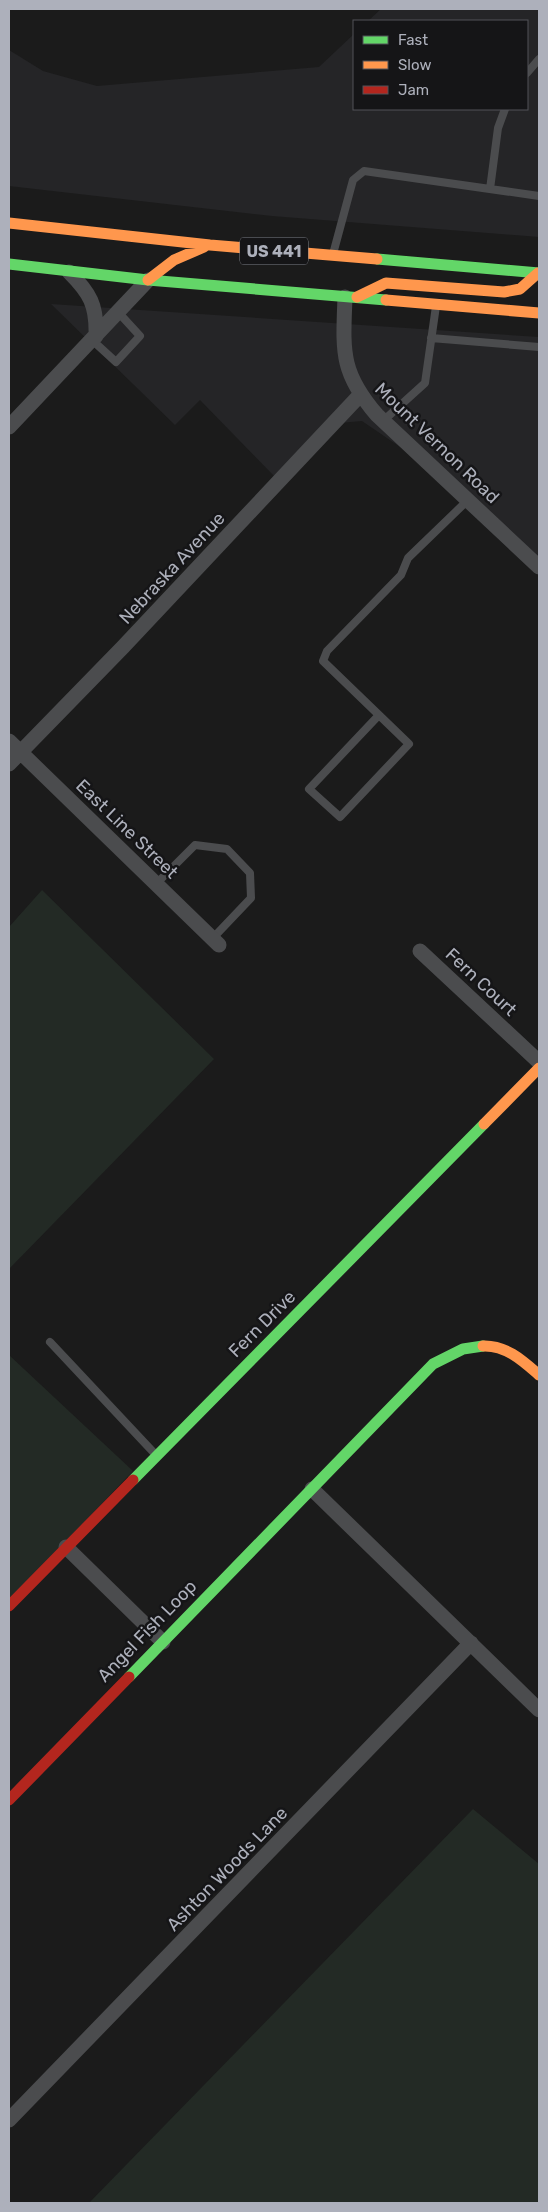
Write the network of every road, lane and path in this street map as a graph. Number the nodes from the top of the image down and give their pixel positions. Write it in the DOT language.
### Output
graph roads {
  1 [pos="539,59"];
  2 [pos="528,73"];
  3 [pos="505,110"];
  4 [pos="490,189"];
  5 [pos="539,196"];
  6 [pos="9,223"];
  7 [pos="210,245"];
  8 [pos="332,256"];
  9 [pos="9,264"];
  10 [pos="69,272"];
  11 [pos="539,273"];
  12 [pos="148,280"];
  13 [pos="350,297"];
  14 [pos="436,304"];
  15 [pos="118,312"];
  16 [pos="539,313"];
  17 [pos="94,338"];
  18 [pos="431,338"];
  19 [pos="539,347"];
  20 [pos="360,395"];
  21 [pos="383,420"];
  22 [pos="9,427"];
  23 [pos="468,500"];
  24 [pos="539,567"];
  25 [pos="379,715"];
  26 [pos="9,741"];
  27 [pos="20,752"];
  28 [pos="9,764"];
  29 [pos="156,884"];
  30 [pos="216,942"];
  31 [pos="420,951"];
  32 [pos="539,1062"];
  33 [pos="539,1068"];
  34 [pos="50,1342"];
  35 [pos="539,1374"];
  36 [pos="156,1455"];
  37 [pos="312,1489"];
  38 [pos="66,1547"];
  39 [pos="9,1606"];
  40 [pos="162,1642"];
  41 [pos="471,1643"];
  42 [pos="539,1710"];
  43 [pos="9,1800"];
  44 [pos="9,2120"];
  1 -- 2 [label="lane"];
  3 -- 4 [label="lane"];
  4 -- 5 [label="lane"];
  4 -- 8 [label="lane"];
  6 -- 7 [label="street, US 441"];
  7 -- 8 [label="street, US 441"];
  7 -- 12 [label="street"];
  8 -- 11 [label="street, US 441"];
  9 -- 10 [label="street, US 441"];
  10 -- 12 [label="street, US 441"];
  10 -- 17 [label="street"];
  11 -- 13 [label="street"];
  12 -- 13 [label="street, US 441"];
  12 -- 15 [label="street"];
  13 -- 14 [label="street, US 441"];
  13 -- 20 [label="street, Mount Vernon Road"];
  14 -- 16 [label="street, US 441"];
  14 -- 18 [label="lane"];
  15 -- 17 [label="street"];
  15 -- 17 [label="lane"];
  17 -- 22 [label="street"];
  18 -- 19 [label="lane"];
  18 -- 21 [label="lane"];
  20 -- 21 [label="street, Mount Vernon Road"];
  20 -- 27 [label="street, Nebraska Avenue"];
  21 -- 23 [label="street, Mount Vernon Road"];
  23 -- 24 [label="street, Mount Vernon Road"];
  23 -- 25 [label="lane"];
  25 -- 25 [label="lane"];
  26 -- 27 [label="street, East Line Street"];
  27 -- 28 [label="street, Nebraska Avenue"];
  27 -- 29 [label="street, East Line Street"];
  29 -- 30 [label="street, East Line Street"];
  29 -- 30 [label="lane"];
  31 -- 32 [label="street, Fern Court"];
  33 -- 36 [label="street, Fern Drive"];
  34 -- 36 [label="lane"];
  35 -- 37 [label="street, Angel Fish Loop"];
  36 -- 38 [label="street, Fern Drive"];
  37 -- 40 [label="street, Angel Fish Loop"];
  37 -- 41 [label="street"];
  38 -- 39 [label="street, Fern Drive"];
  38 -- 40 [label="street"];
  40 -- 43 [label="street, Angel Fish Loop"];
  41 -- 42 [label="street"];
  41 -- 44 [label="street, Ashton Woods Lane"];
}
